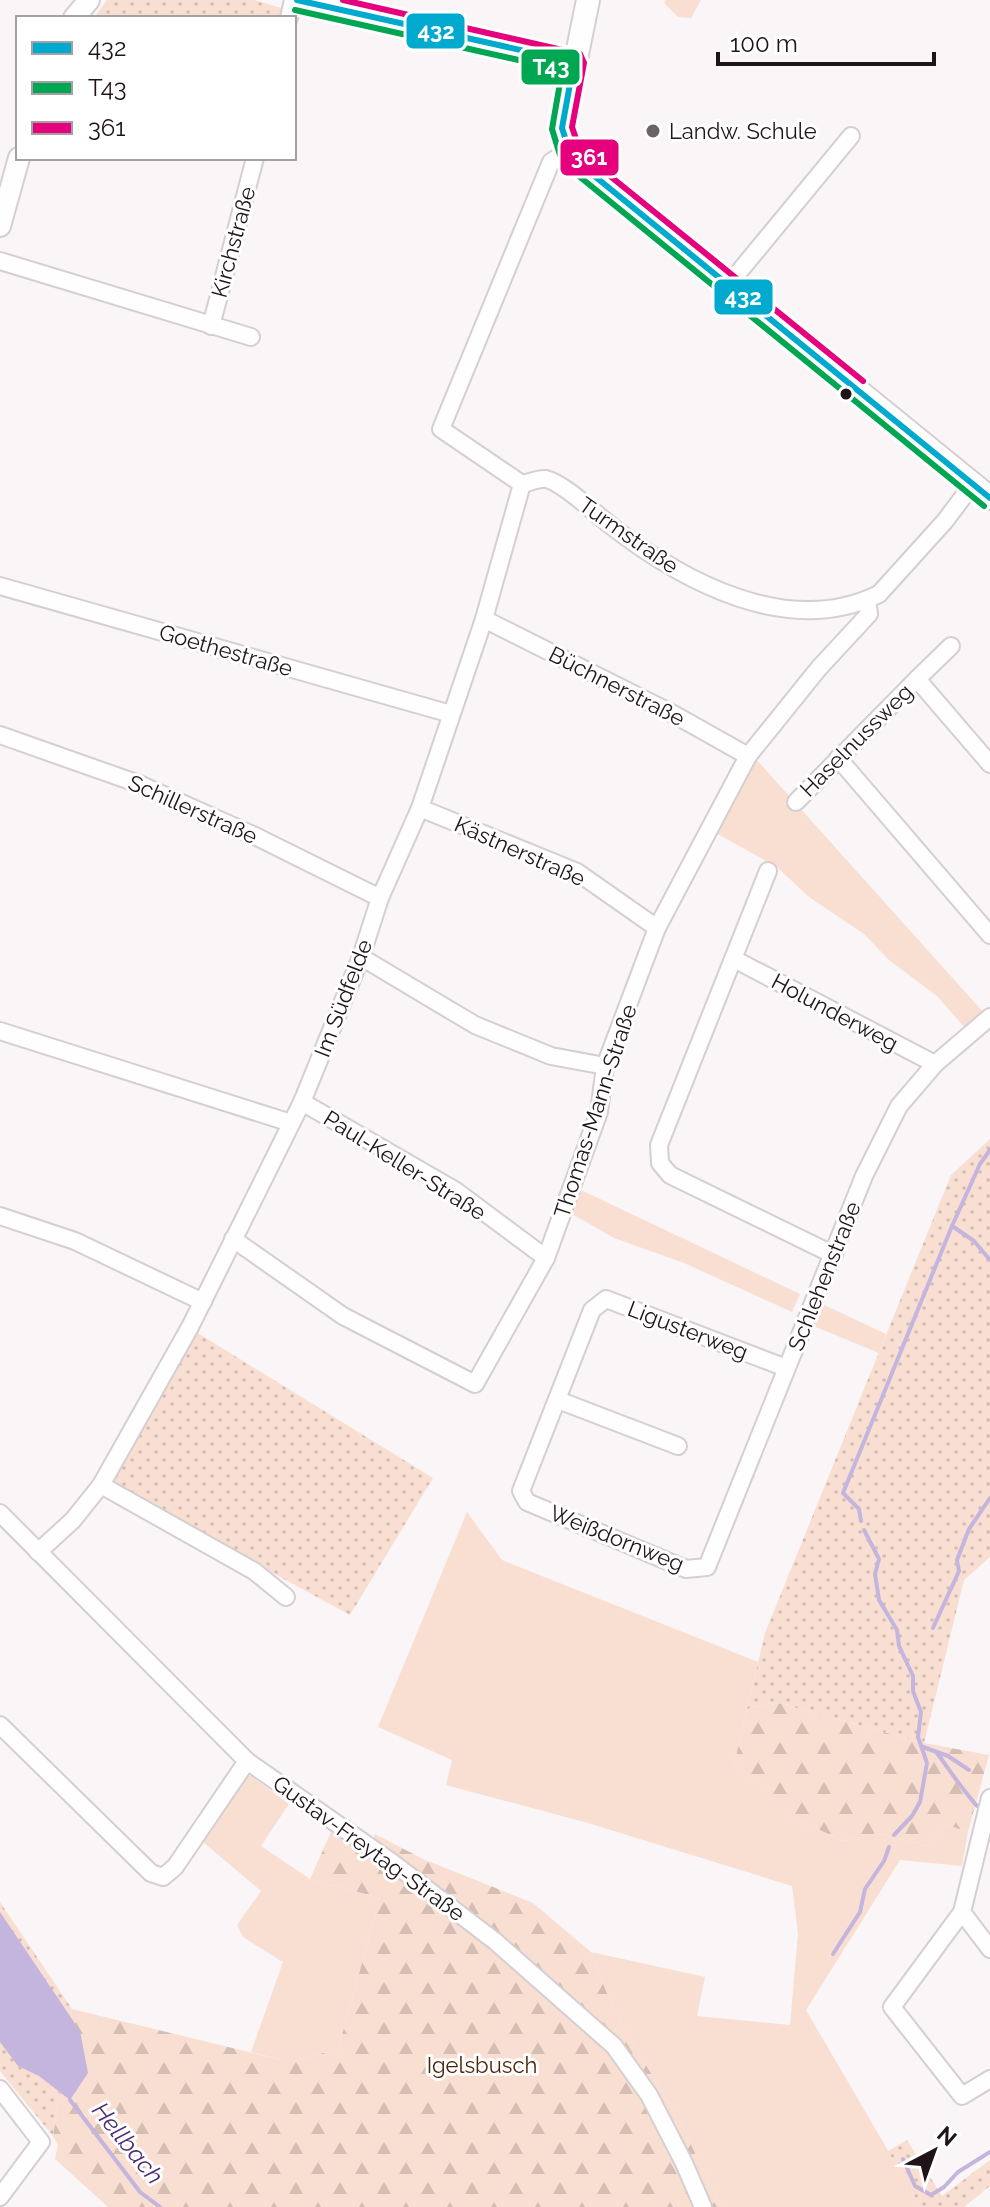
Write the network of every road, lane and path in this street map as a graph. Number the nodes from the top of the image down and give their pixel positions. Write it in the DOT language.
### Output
graph roads {
  1 [pos="89,0"];
  2 [pos="295,0"];
  3 [pos="588,0"];
  4 [pos="76,16"];
  5 [pos="574,62"];
  6 [pos="851,136"];
  7 [pos="569,150"];
  8 [pos="18,160"];
  9 [pos="254,160"];
  10 [pos="0,226"];
  11 [pos="0,261"];
  12 [pos="729,284"];
  13 [pos="211,326"];
  14 [pos="251,337"];
  15 [pos="522,484"];
  16 [pos="981,492"];
  17 [pos="0,586"];
  18 [pos="867,600"];
  19 [pos="484,619"];
  20 [pos="951,646"];
  21 [pos="917,679"];
  22 [pos="451,714"];
  23 [pos="0,735"];
  24 [pos="748,756"];
  25 [pos="838,758"];
  26 [pos="990,764"];
  27 [pos="796,802"];
  28 [pos="420,808"];
  29 [pos="768,871"];
  30 [pos="380,898"];
  31 [pos="657,928"];
  32 [pos="990,935"];
  33 [pos="361,957"];
  34 [pos="734,959"];
  35 [pos="990,1017"];
  36 [pos="0,1031"];
  37 [pos="935,1064"];
  38 [pos="605,1066"];
  39 [pos="302,1102"];
  40 [pos="291,1123"];
  41 [pos="0,1216"];
  42 [pos="233,1239"];
  43 [pos="834,1255"];
  44 [pos="546,1258"];
  45 [pos="203,1302"];
  46 [pos="786,1368"];
  47 [pos="558,1400"];
  48 [pos="678,1446"];
  49 [pos="101,1485"];
  50 [pos="527,1502"];
  51 [pos="0,1513"];
  52 [pos="38,1552"];
  53 [pos="707,1567"];
  54 [pos="286,1597"];
  55 [pos="0,1725"];
  56 [pos="247,1761"];
  57 [pos="990,1798"];
  58 [pos="962,1912"];
  59 [pos="990,1949"];
  60 [pos="990,2079"];
  61 [pos="0,2089"];
  62 [pos="0,2197"];
  63 [pos="703,2207"];
  1 -- 4 [label="street"];
  2 -- 5 [label="street"];
  3 -- 5 [label="main road"];
  5 -- 7 [label="main road"];
  6 -- 12 [label="street"];
  7 -- 12 [label="main road"];
  7 -- 15 [label="street"];
  8 -- 10 [label="street"];
  9 -- 13 [label="street, Kirchstraße"];
  11 -- 13 [label="street"];
  12 -- 16 [label="main road"];
  13 -- 14 [label="street"];
  15 -- 18 [label="street, Turmstraße"];
  15 -- 19 [label="street, Im Südfelde"];
  16 -- 18 [label="street"];
  17 -- 22 [label="street, Goethestraße"];
  18 -- 24 [label="street, Thomas-Mann-Straße"];
  19 -- 22 [label="street, Im Südfelde"];
  19 -- 24 [label="street, Büchnerstraße"];
  20 -- 21 [label="street, Haselnussweg"];
  21 -- 25 [label="street, Haselnussweg"];
  21 -- 26 [label="street, Haselnussweg"];
  22 -- 28 [label="street, Im Südfelde"];
  23 -- 30 [label="street, Schillerstraße"];
  24 -- 31 [label="street, Thomas-Mann-Straße"];
  25 -- 27 [label="street, Haselnussweg"];
  25 -- 32 [label="street"];
  28 -- 30 [label="street, Im Südfelde"];
  28 -- 31 [label="street, Kästnerstraße"];
  29 -- 34 [label="street"];
  30 -- 33 [label="street, Im Südfelde"];
  31 -- 38 [label="street, Thomas-Mann-Straße"];
  33 -- 38 [label="street"];
  33 -- 39 [label="street, Im Südfelde"];
  34 -- 37 [label="street, Holunderweg"];
  34 -- 43 [label="street"];
  35 -- 37 [label="street, Schlehenstraße"];
  36 -- 40 [label="street"];
  37 -- 43 [label="street, Schlehenstraße"];
  38 -- 44 [label="street, Thomas-Mann-Straße"];
  39 -- 40 [label="street, Im Südfelde"];
  39 -- 44 [label="street, Paul-Keller-Straße"];
  40 -- 42 [label="street, Im Südfelde"];
  41 -- 45 [label="street"];
  42 -- 44 [label="street, Thomas-Mann-Straße"];
  42 -- 45 [label="street, Im Südfelde"];
  43 -- 46 [label="street, Schlehenstraße"];
  45 -- 49 [label="street, Im Südfelde"];
  46 -- 47 [label="street, Ligusterweg"];
  46 -- 53 [label="street, Schlehenstraße"];
  47 -- 48 [label="street"];
  47 -- 50 [label="street, Ligusterweg"];
  49 -- 52 [label="street, Im Südfelde"];
  49 -- 54 [label="street"];
  50 -- 53 [label="street, Weißdornweg"];
  51 -- 52 [label="street, Gustav-Freytag-Straße"];
  52 -- 56 [label="street, Gustav-Freytag-Straße"];
  55 -- 56 [label="street"];
  56 -- 63 [label="street, Gustav-Freytag-Straße"];
  57 -- 58 [label="street"];
  58 -- 59 [label="street"];
  58 -- 60 [label="street"];
  61 -- 62 [label="street"];
}
